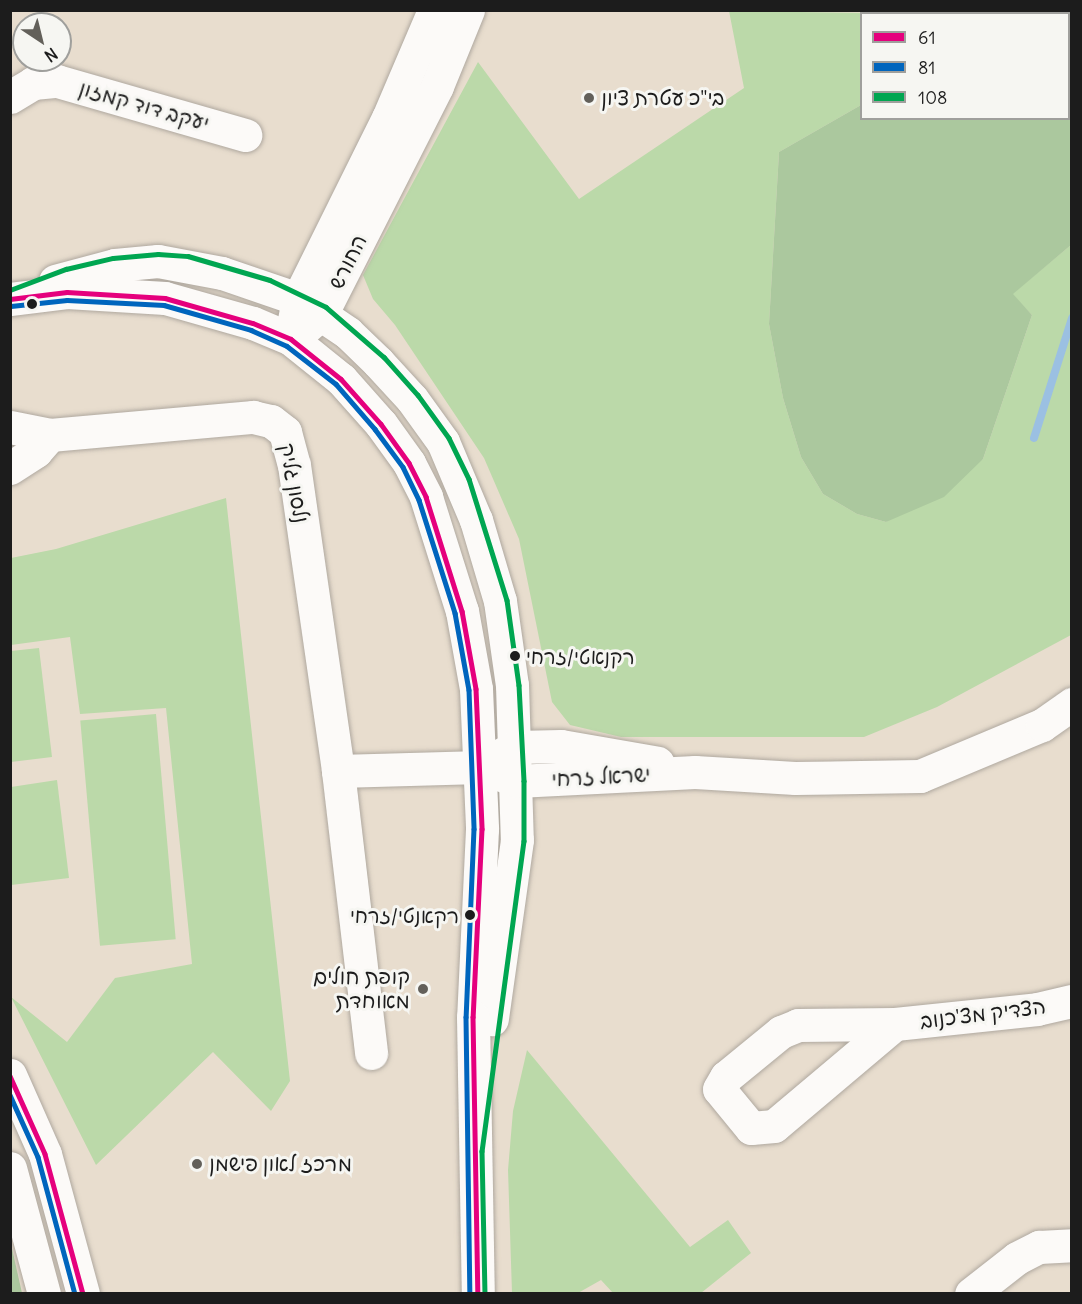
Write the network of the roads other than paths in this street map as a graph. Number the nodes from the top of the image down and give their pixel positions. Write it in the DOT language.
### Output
graph roads {
  1 [pos="434,10"];
  2 [pos="468,10"];
  3 [pos="10,97"];
  4 [pos="245,135"];
  5 [pos="10,298"];
  6 [pos="310,306"];
  7 [pos="291,339"];
  8 [pos="10,427"];
  9 [pos="50,435"];
  10 [pos="10,468"];
  11 [pos="1071,704"];
  12 [pos="515,747"];
  13 [pos="480,767"];
  14 [pos="338,771"];
  15 [pos="694,772"];
  16 [pos="517,781"];
  17 [pos="1071,1001"];
  18 [pos="895,1024"];
  19 [pos="371,1053"];
  20 [pos="10,1076"];
  21 [pos="474,1151"];
  22 [pos="10,1168"];
  23 [pos="1071,1245"];
  24 [pos="45,1293"];
  25 [pos="83,1293"];
  26 [pos="478,1293"];
  27 [pos="971,1293"];
  1 -- 6 [label="street, החורש"];
  2 -- 6 [label="street, החורש"];
  3 -- 4 [label="street, יעקב דוד קמזון"];
  5 -- 6 [label="street"];
  5 -- 7 [label="street"];
  6 -- 7 [label="street, החורש"];
  6 -- 12 [label="street"];
  7 -- 13 [label="street"];
  8 -- 9 [label="street, נלסון גליק"];
  9 -- 10 [label="street"];
  9 -- 14 [label="street, נלסון גליק"];
  11 -- 15 [label="street, ישראל זרחי"];
  12 -- 13 [label="street"];
  12 -- 15 [label="street, ישראל זרחי"];
  12 -- 16 [label="street"];
  13 -- 14 [label="street"];
  13 -- 16 [label="street, ישראל זרחי"];
  13 -- 21 [label="street"];
  14 -- 19 [label="street, נלסון גליק"];
  15 -- 16 [label="street, ישראל זרחי"];
  16 -- 21 [label="street"];
  17 -- 18 [label="street, הצדיק מצ'כנוב"];
  18 -- 18 [label="street, הצדיק מצ'כנוב"];
  20 -- 25 [label="street"];
  21 -- 26 [label="street"];
  22 -- 24 [label="street"];
  23 -- 27 [label="street"];
}
